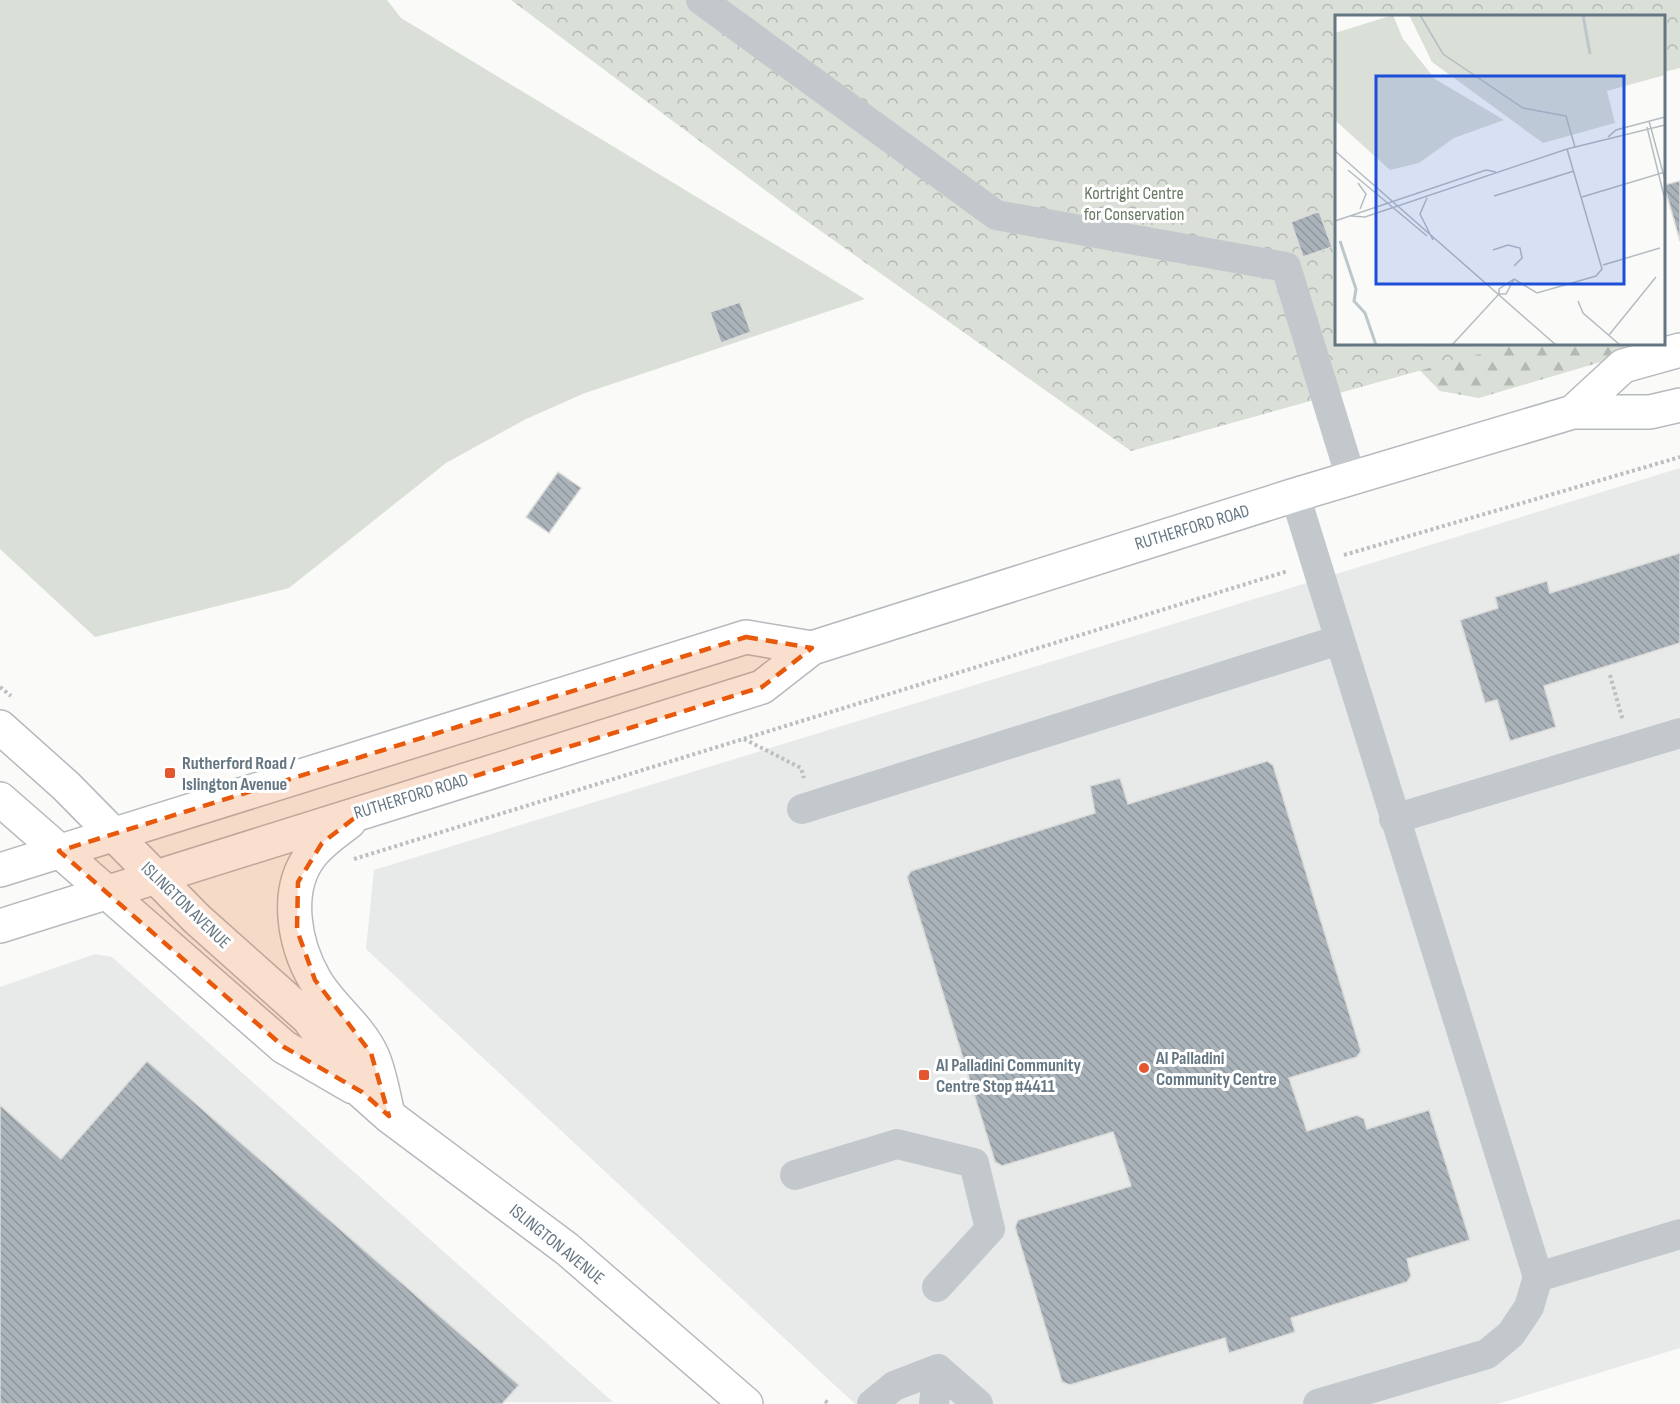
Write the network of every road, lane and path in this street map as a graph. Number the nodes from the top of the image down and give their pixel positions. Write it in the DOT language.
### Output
graph roads {
  1 [pos="702,0"];
  2 [pos="1680,350"];
  3 [pos="1680,405"];
  4 [pos="1573,412"];
  5 [pos="1680,457"];
  6 [pos="1351,478"];
  7 [pos="1295,495"];
  8 [pos="1316,563"];
  9 [pos="1340,640"];
  10 [pos="813,648"];
  11 [pos="1610,675"];
  12 [pos="0,728"];
  13 [pos="1680,733"];
  14 [pos="744,739"];
  15 [pos="1631,748"];
  16 [pos="0,799"];
  17 [pos="807,807"];
  18 [pos="364,810"];
  19 [pos="1394,819"];
  20 [pos="113,833"];
  21 [pos="59,851"];
  22 [pos="346,861"];
  23 [pos="0,870"];
  24 [pos="155,876"];
  25 [pos="106,892"];
  26 [pos="0,926"];
  27 [pos="362,1092"];
  28 [pos="389,1116"];
  29 [pos="795,1175"];
  30 [pos="1680,1234"];
  31 [pos="1538,1277"];
  32 [pos="937,1287"];
  33 [pos="938,1369"];
  34 [pos="746,1404"];
  35 [pos="872,1404"];
  36 [pos="934,1404"];
  37 [pos="978,1404"];
  38 [pos="1318,1404"];
  1 -- 6 [label="lane"];
  2 -- 4 [label="main road, RUTHERFORD ROAD"];
  3 -- 4 [label="main road, RUTHERFORD ROAD"];
  4 -- 6 [label="main road, RUTHERFORD ROAD"];
  5 -- 8 [label="path"];
  6 -- 7 [label="main road, RUTHERFORD ROAD"];
  7 -- 8 [label="lane"];
  7 -- 10 [label="main road, RUTHERFORD ROAD"];
  8 -- 9 [label="lane"];
  8 -- 14 [label="path"];
  9 -- 17 [label="lane"];
  9 -- 19 [label="lane"];
  10 -- 18 [label="main road, RUTHERFORD ROAD"];
  10 -- 20 [label="main road, RUTHERFORD ROAD"];
  11 -- 15 [label="path"];
  12 -- 20 [label="main road, ISLINGTON AVENUE"];
  13 -- 15 [label="lane"];
  14 -- 17 [label="path"];
  14 -- 22 [label="path"];
  15 -- 19 [label="lane"];
  16 -- 21 [label="main road, ISLINGTON AVENUE"];
  18 -- 24 [label="main road, RUTHERFORD ROAD"];
  18 -- 28 [label="main road"];
  19 -- 31 [label="lane"];
  20 -- 21 [label="main road, RUTHERFORD ROAD"];
  20 -- 24 [label="main road, ISLINGTON AVENUE"];
  21 -- 23 [label="main road, RUTHERFORD ROAD"];
  21 -- 25 [label="main road, ISLINGTON AVENUE"];
  24 -- 25 [label="main road, RUTHERFORD ROAD"];
  24 -- 27 [label="main road, ISLINGTON AVENUE"];
  25 -- 26 [label="main road, RUTHERFORD ROAD"];
  25 -- 27 [label="main road, ISLINGTON AVENUE"];
  27 -- 28 [label="main road, ISLINGTON AVENUE"];
  28 -- 34 [label="main road, ISLINGTON AVENUE"];
  29 -- 32 [label="lane"];
  30 -- 31 [label="lane"];
  31 -- 38 [label="lane"];
  33 -- 35 [label="lane"];
  33 -- 36 [label="lane"];
  33 -- 37 [label="lane"];
}
